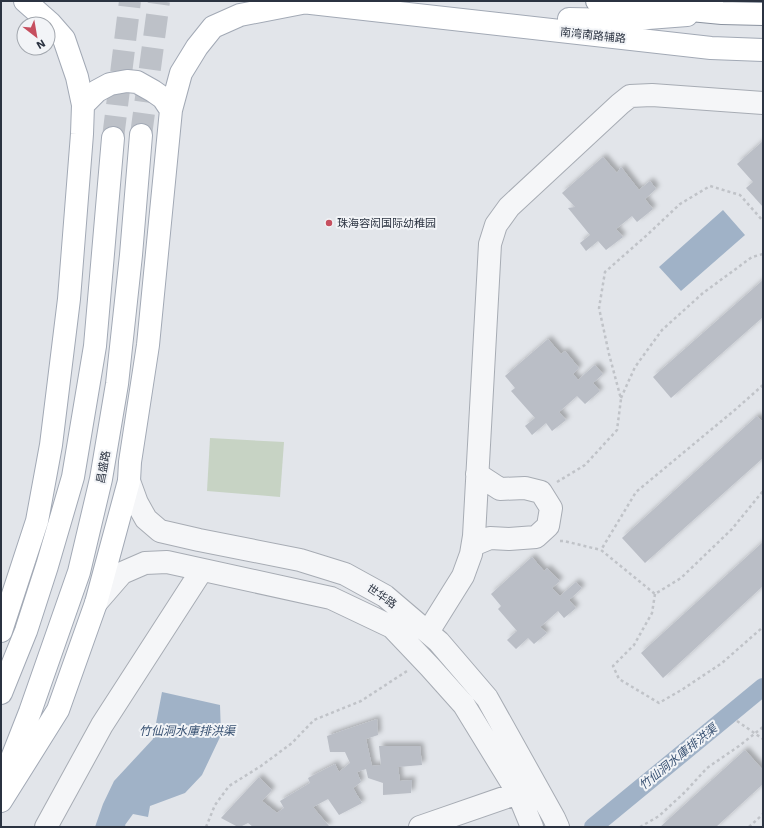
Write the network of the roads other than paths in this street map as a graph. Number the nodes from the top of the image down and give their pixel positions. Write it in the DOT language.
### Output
graph roads {
  1 [pos="25,1"];
  2 [pos="300,1"];
  3 [pos="598,1"];
  4 [pos="722,13"];
  5 [pos="763,14"];
  6 [pos="424,16"];
  7 [pos="763,50"];
  8 [pos="763,103"];
  9 [pos="82,105"];
  10 [pos="171,110"];
  11 [pos="141,135"];
  12 [pos="113,138"];
  13 [pos="477,474"];
  14 [pos="129,481"];
  15 [pos="473,545"];
  16 [pos="202,570"];
  17 [pos="96,603"];
  18 [pos="1,631"];
  19 [pos="428,632"];
  20 [pos="1,693"];
  21 [pos="1,785"];
  22 [pos="518,794"];
  23 [pos="1,801"];
  24 [pos="556,823"];
  25 [pos="46,827"];
  26 [pos="420,827"];
  27 [pos="532,827"];
  1 -- 9 [label="main road"];
  2 -- 6 [label="main road"];
  2 -- 10 [label="main road"];
  3 -- 4 [label="main road"];
  4 -- 5 [label="main road"];
  4 -- 6 [label="main road"];
  6 -- 7 [label="main road, 南湾南路辅路"];
  8 -- 13 [label="street"];
  9 -- 10 [label="main road"];
  9 -- 18 [label="main road"];
  10 -- 14 [label="main road"];
  11 -- 21 [label="main road, 昌盛路"];
  12 -- 20 [label="main road"];
  13 -- 15 [label="street"];
  13 -- 15 [label="street"];
  14 -- 17 [label="main road"];
  14 -- 19 [label="street, 世华路"];
  15 -- 19 [label="street"];
  16 -- 17 [label="street, 世华路"];
  16 -- 22 [label="street, 世华路"];
  16 -- 25 [label="street"];
  17 -- 23 [label="main road"];
  19 -- 24 [label="street, 世华路"];
  22 -- 26 [label="street"];
  22 -- 27 [label="street, 世华路"];
}
